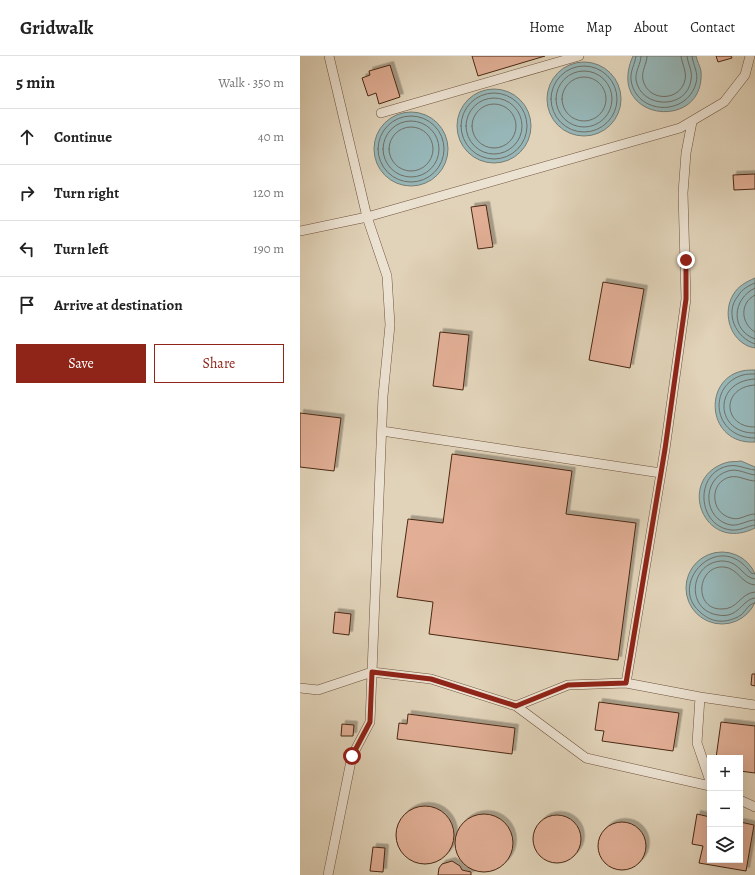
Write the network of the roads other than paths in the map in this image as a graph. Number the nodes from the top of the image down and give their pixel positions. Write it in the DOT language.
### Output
graph roads {
  1 [pos="329,56"];
  2 [pos="579,56"];
  3 [pos="750,56"];
  4 [pos="381,113"];
  5 [pos="692,122"];
  6 [pos="368,217"];
  7 [pos="300,231"];
  8 [pos="382,431"];
  9 [pos="661,473"];
  10 [pos="372,672"];
  11 [pos="626,683"];
  12 [pos="300,688"];
  13 [pos="700,697"];
  14 [pos="516,706"];
  15 [pos="755,706"];
  16 [pos="707,773"];
  17 [pos="707,785"];
  18 [pos="743,801"];
  19 [pos="755,807"];
  20 [pos="328,875"];
  1 -- 6 [label="lane"];
  2 -- 4 [label="lane"];
  3 -- 5 [label="lane"];
  5 -- 6 [label="lane"];
  5 -- 9 [label="lane"];
  6 -- 7 [label="lane"];
  6 -- 8 [label="lane"];
  8 -- 9 [label="lane"];
  8 -- 10 [label="lane"];
  9 -- 11 [label="lane"];
  10 -- 12 [label="lane"];
  10 -- 14 [label="lane"];
  10 -- 20 [label="lane"];
  11 -- 13 [label="lane"];
  11 -- 14 [label="lane"];
  13 -- 15 [label="lane"];
  13 -- 16 [label="lane"];
  14 -- 17 [label="lane"];
  18 -- 19 [label="lane"];
}
